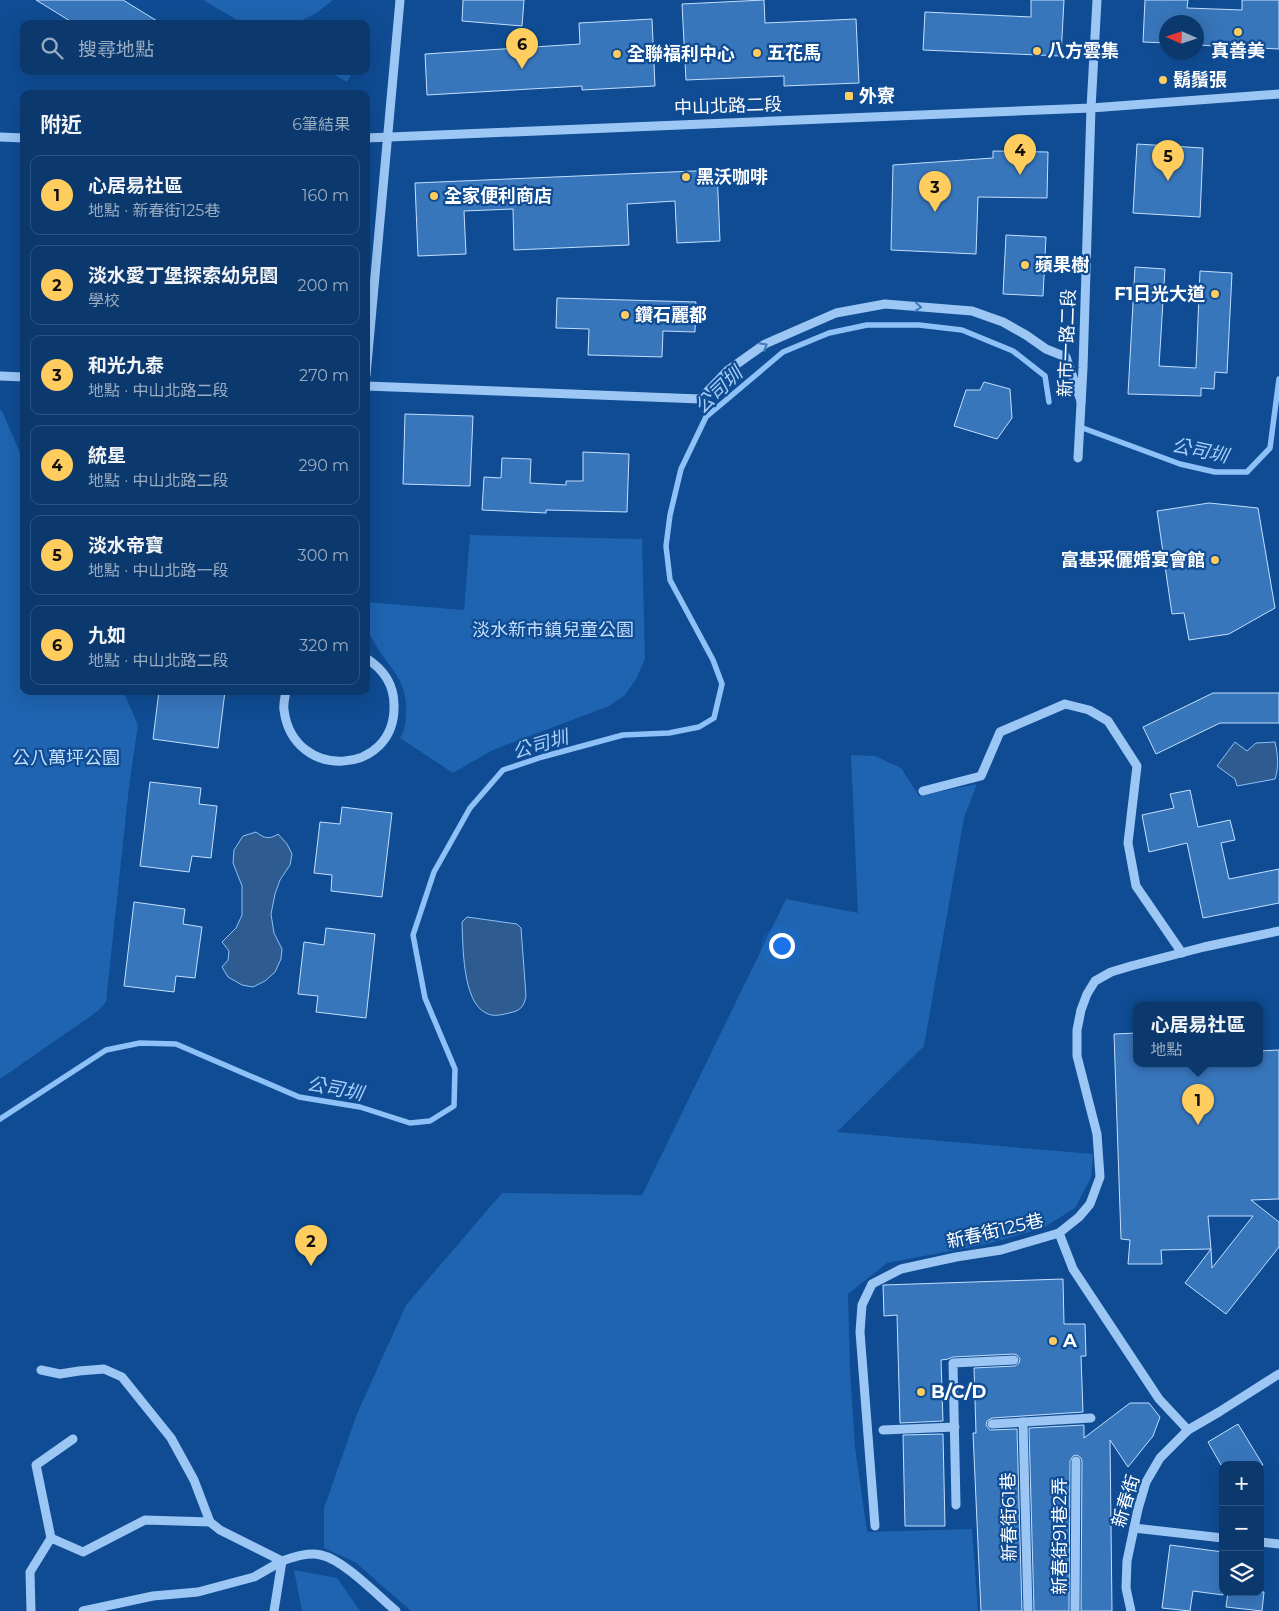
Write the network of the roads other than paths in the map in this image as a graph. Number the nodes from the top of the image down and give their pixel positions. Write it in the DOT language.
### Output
graph roads {
  1 [pos="400,0"];
  2 [pos="1097,0"];
  3 [pos="1279,94"];
  4 [pos="1091,108"];
  5 [pos="388,136"];
  6 [pos="0,137"];
  7 [pos="20,138"];
  8 [pos="370,138"];
  9 [pos="370,332"];
  10 [pos="0,376"];
  11 [pos="20,377"];
  12 [pos="370,386"];
  13 [pos="1081,401"];
  14 [pos="1078,458"];
  15 [pos="370,661"];
  16 [pos="286,695"];
  17 [pos="923,791"];
  18 [pos="1279,931"];
  19 [pos="1182,953"];
  20 [pos="1059,1234"];
  21 [pos="1014,1360"];
  22 [pos="41,1370"];
  23 [pos="1279,1374"];
  24 [pos="1091,1418"];
  25 [pos="1023,1422"];
  26 [pos="992,1424"];
  27 [pos="955,1427"];
  28 [pos="883,1430"];
  29 [pos="1188,1430"];
  30 [pos="73,1439"];
  31 [pos="1076,1461"];
  32 [pos="956,1505"];
  33 [pos="210,1522"];
  34 [pos="875,1526"];
  35 [pos="1134,1528"];
  36 [pos="51,1538"];
  37 [pos="1219,1538"];
  38 [pos="1264,1542"];
  39 [pos="1279,1544"];
  40 [pos="282,1561"];
  41 [pos="31,1611"];
  42 [pos="83,1611"];
  43 [pos="274,1611"];
  44 [pos="396,1611"];
  45 [pos="1028,1611"];
  46 [pos="1076,1611"];
  47 [pos="1131,1611"];
  1 -- 5 [label="street"];
  2 -- 4 [label="street, 新市一路二段"];
  3 -- 4 [label="street, 中山北路二段"];
  4 -- 5 [label="street, 中山北路二段"];
  4 -- 13 [label="street, 新市一路二段"];
  5 -- 8 [label="street, 中山北路二段"];
  5 -- 9 [label="street"];
  6 -- 7 [label="street"];
  10 -- 11 [label="street"];
  12 -- 13 [label="street, one-way"];
  13 -- 14 [label="street, 新市一路二段"];
  15 -- 16 [label="street"];
  17 -- 19 [label="street"];
  18 -- 19 [label="street, 新春街125巷"];
  19 -- 20 [label="street, 新春街125巷"];
  20 -- 29 [label="street"];
  20 -- 34 [label="street, 新春街125巷"];
  21 -- 27 [label="street"];
  22 -- 33 [label="street"];
  23 -- 29 [label="street, 新春街"];
  24 -- 25 [label="street"];
  25 -- 26 [label="street"];
  25 -- 45 [label="street, 新春街61巷"];
  27 -- 28 [label="street"];
  27 -- 32 [label="street"];
  29 -- 35 [label="street, 新春街"];
  30 -- 36 [label="street"];
  31 -- 46 [label="street, 新春街91巷2弄"];
  33 -- 36 [label="street"];
  33 -- 40 [label="street"];
  35 -- 37 [label="street"];
  35 -- 47 [label="street, 新春街"];
  36 -- 41 [label="street"];
  38 -- 39 [label="street"];
  40 -- 42 [label="street"];
  40 -- 43 [label="street"];
  40 -- 44 [label="street"];
}
